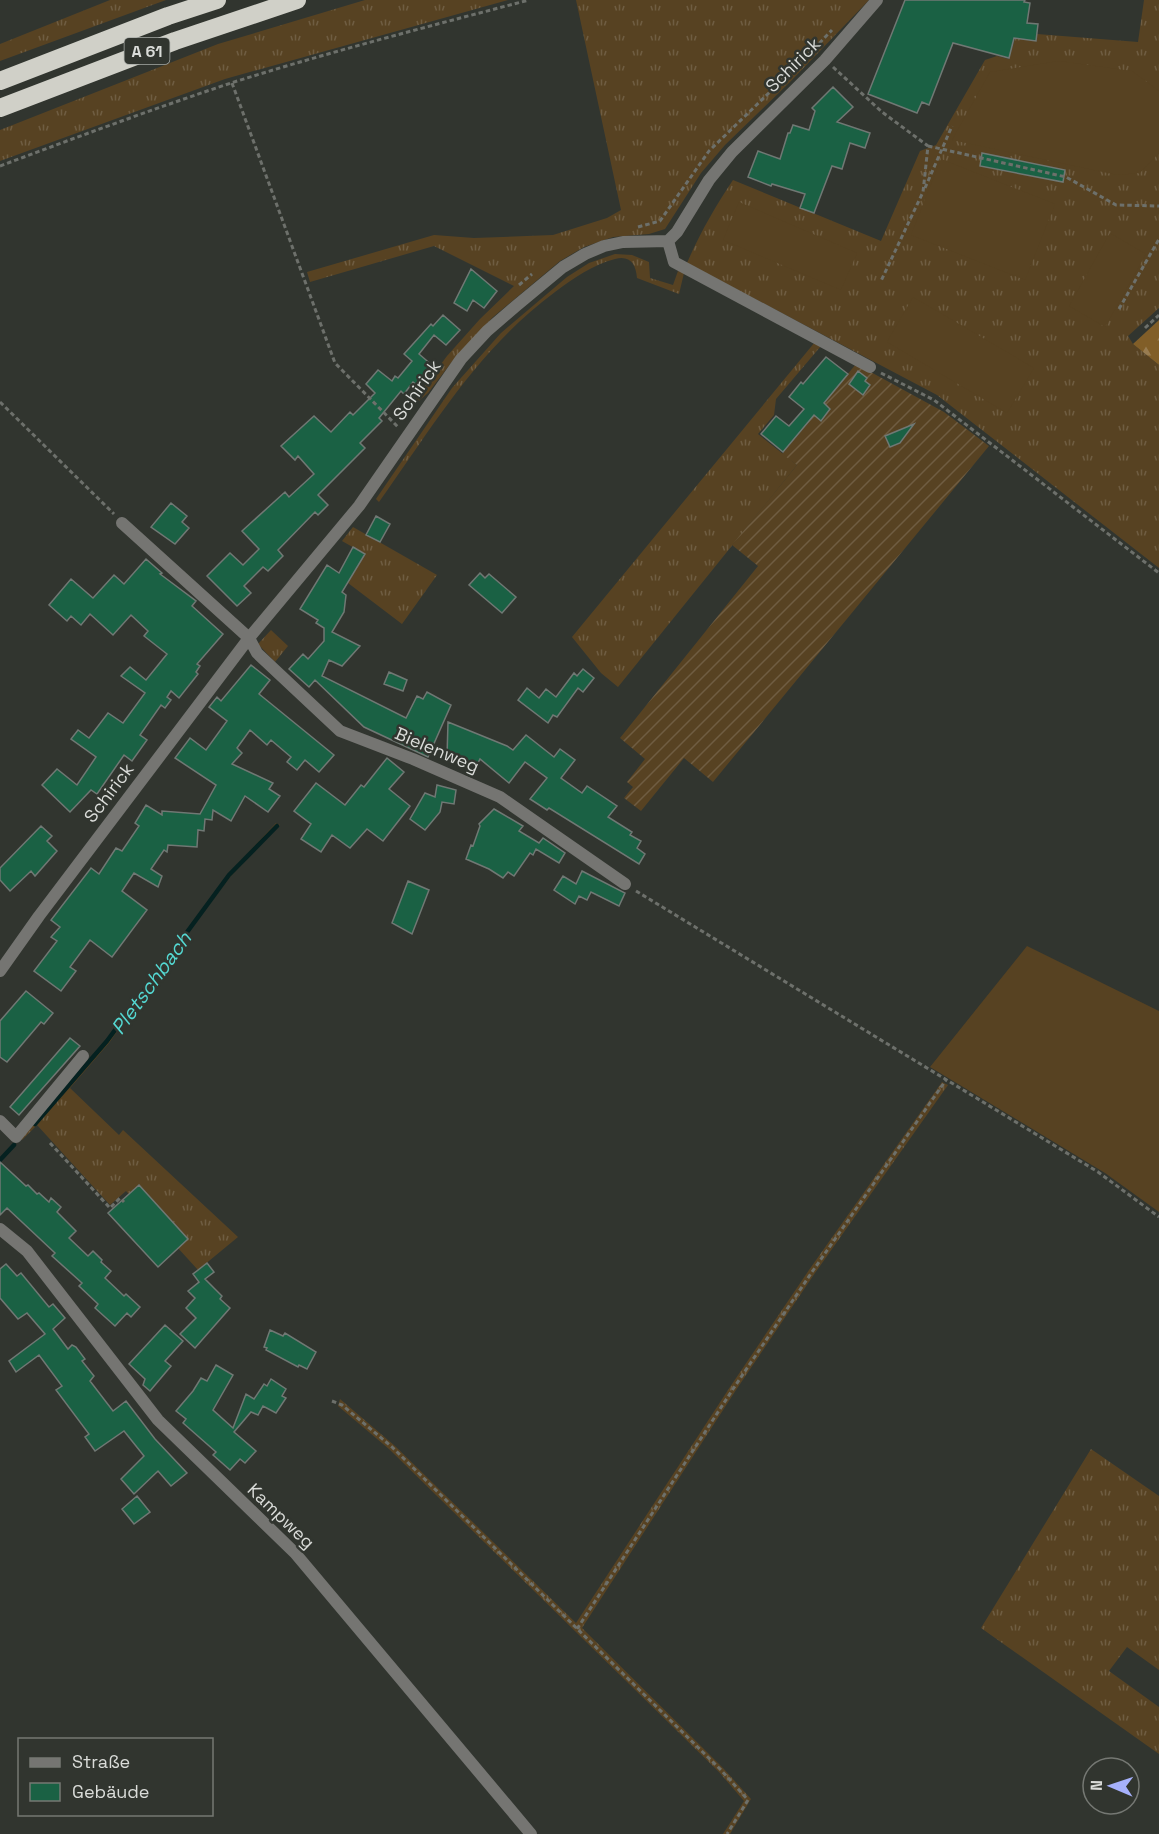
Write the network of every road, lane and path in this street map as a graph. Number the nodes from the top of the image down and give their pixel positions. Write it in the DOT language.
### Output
graph roads {
  1 [pos="217,0"];
  2 [pos="297,0"];
  3 [pos="529,0"];
  4 [pos="877,0"];
  5 [pos="837,24"];
  6 [pos="825,60"];
  7 [pos="0,81"];
  8 [pos="232,83"];
  9 [pos="0,108"];
  10 [pos="952,126"];
  11 [pos="928,146"];
  12 [pos="0,166"];
  13 [pos="923,192"];
  14 [pos="1159,207"];
  15 [pos="632,228"];
  16 [pos="1159,239"];
  17 [pos="668,241"];
  18 [pos="535,272"];
  19 [pos="881,281"];
  20 [pos="519,285"];
  21 [pos="1119,309"];
  22 [pos="1159,315"];
  23 [pos="1145,328"];
  24 [pos="870,367"];
  25 [pos="0,402"];
  26 [pos="406,436"];
  27 [pos="122,523"];
  28 [pos="1159,573"];
  29 [pos="249,638"];
  30 [pos="625,884"];
  31 [pos="0,971"];
  32 [pos="83,1056"];
  33 [pos="946,1080"];
  34 [pos="0,1121"];
  35 [pos="50,1143"];
  36 [pos="124,1202"];
  37 [pos="1159,1217"];
  38 [pos="0,1229"];
  39 [pos="332,1401"];
  40 [pos="577,1629"];
  41 [pos="531,1834"];
  42 [pos="727,1834"];
  1 -- 7 [label="highway, A 61"];
  2 -- 9 [label="highway, A 61"];
  3 -- 8 [label="path"];
  4 -- 6 [label="street, Schirick"];
  5 -- 15 [label="path"];
  6 -- 11 [label="path"];
  6 -- 17 [label="street, Schirick"];
  8 -- 12 [label="path"];
  8 -- 26 [label="path"];
  10 -- 13 [label="path"];
  11 -- 13 [label="path"];
  11 -- 14 [label="path"];
  13 -- 19 [label="path"];
  16 -- 21 [label="path"];
  17 -- 24 [label="street"];
  17 -- 26 [label="street, Schirick"];
  18 -- 20 [label="path"];
  22 -- 23 [label="path"];
  24 -- 28 [label="path"];
  25 -- 27 [label="path"];
  26 -- 29 [label="street, Schirick"];
  27 -- 29 [label="street"];
  29 -- 30 [label="street, Bielenweg"];
  29 -- 31 [label="street, Schirick"];
  30 -- 33 [label="path"];
  32 -- 34 [label="street"];
  33 -- 37 [label="path"];
  33 -- 40 [label="path"];
  35 -- 36 [label="path"];
  38 -- 41 [label="street, Kampweg"];
  39 -- 40 [label="path"];
  40 -- 42 [label="path"];
}
